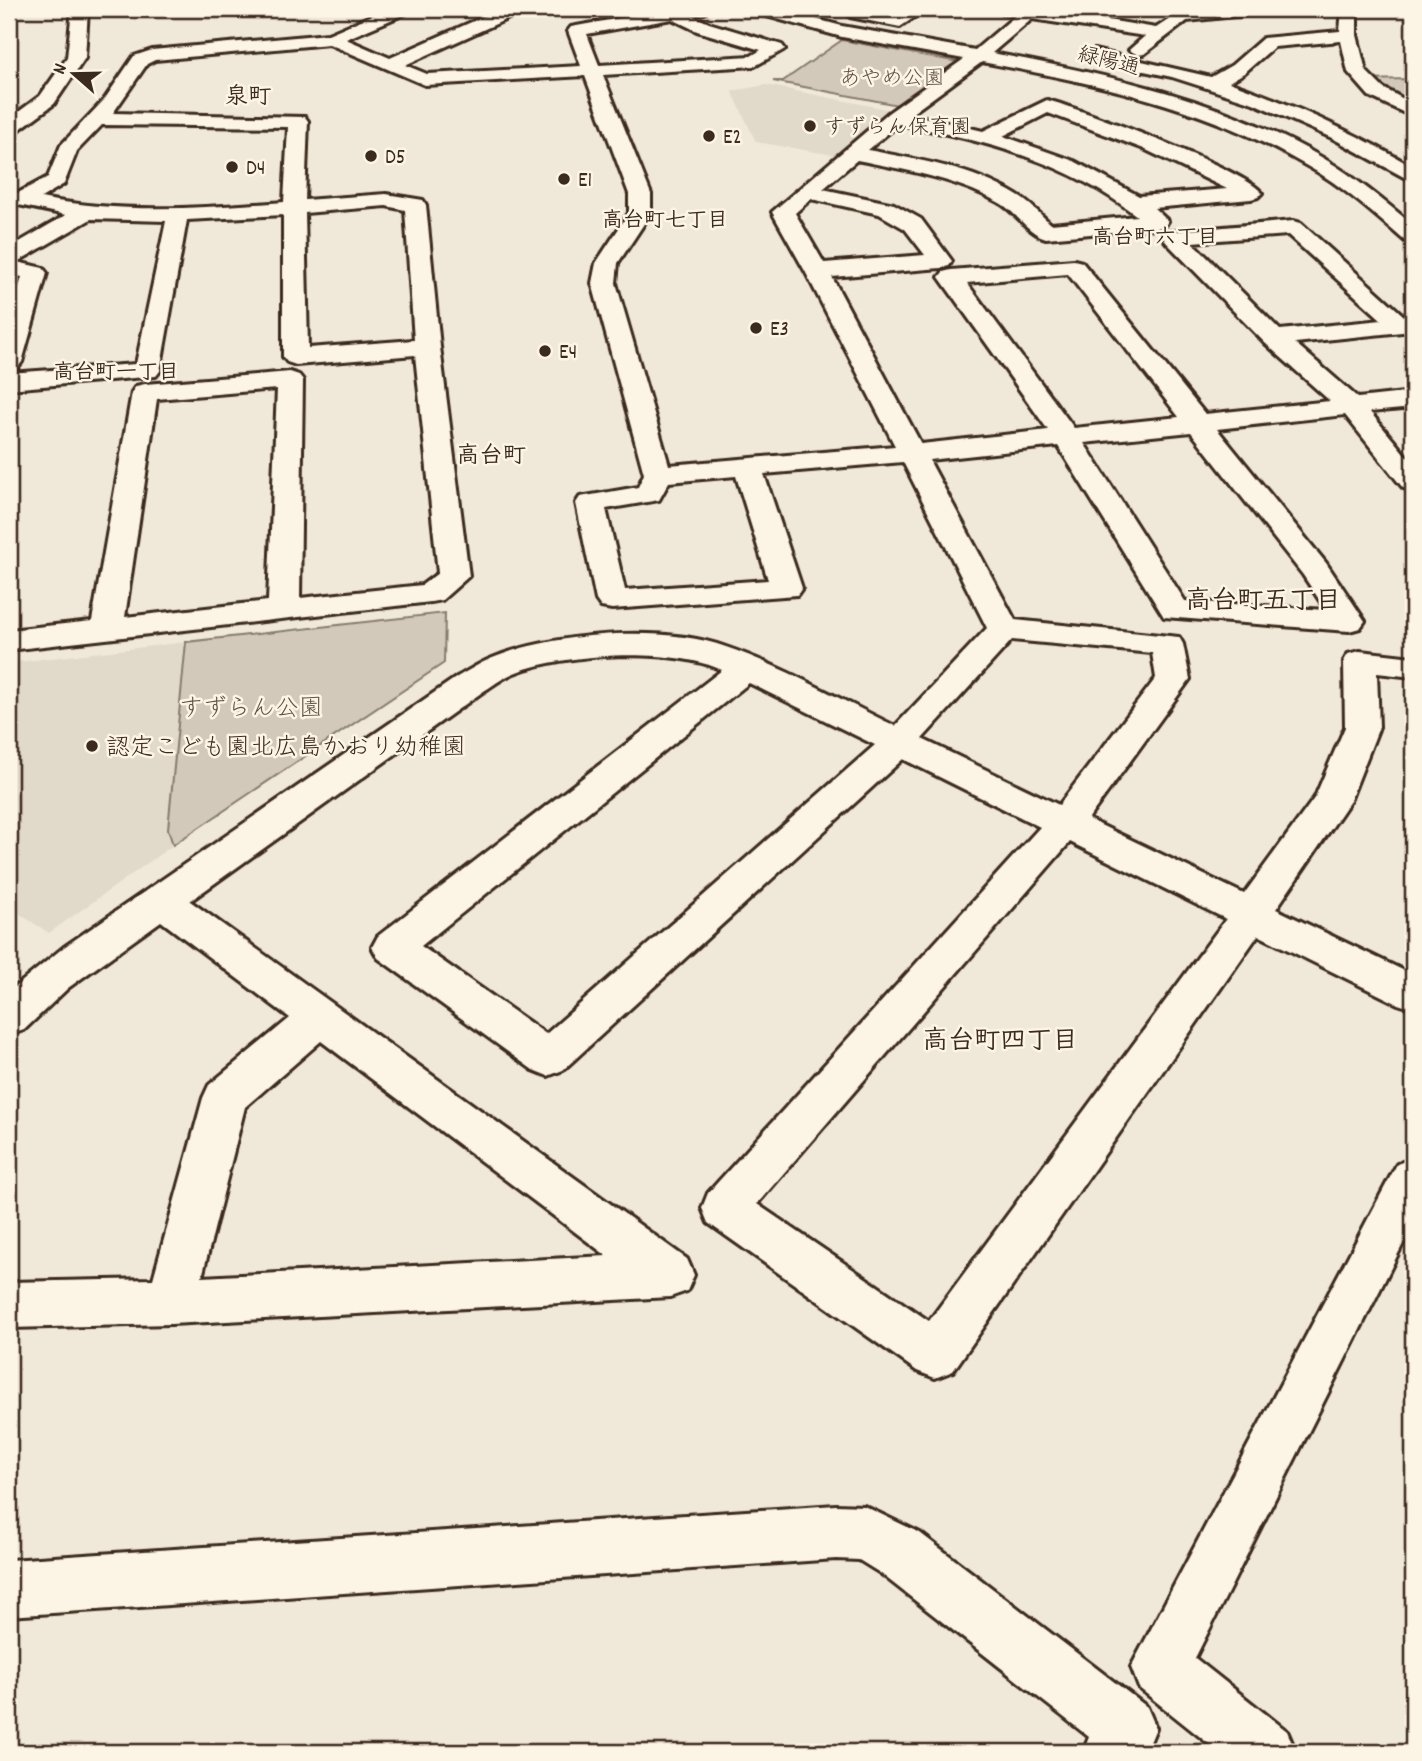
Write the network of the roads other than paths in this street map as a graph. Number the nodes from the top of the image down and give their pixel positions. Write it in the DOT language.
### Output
graph roads {
  1 [pos="80,9"];
  2 [pos="401,9"];
  3 [pos="514,9"];
  4 [pos="699,9"];
  5 [pos="762,9"];
  6 [pos="842,9"];
  7 [pos="919,9"];
  8 [pos="1001,9"];
  9 [pos="1255,9"];
  10 [pos="1348,9"];
  11 [pos="668,11"];
  12 [pos="1030,11"];
  13 [pos="347,12"];
  14 [pos="1176,12"];
  15 [pos="376,19"];
  16 [pos="622,24"];
  17 [pos="1158,33"];
  18 [pos="1348,35"];
  19 [pos="646,36"];
  20 [pos="996,38"];
  21 [pos="331,39"];
  22 [pos="739,39"];
  23 [pos="439,43"];
  24 [pos="1022,43"];
  25 [pos="691,44"];
  26 [pos="462,48"];
  27 [pos="1074,51"];
  28 [pos="485,54"];
  29 [pos="977,55"];
  30 [pos="1126,60"];
  31 [pos="390,65"];
  32 [pos="592,71"];
  33 [pos="492,76"];
  34 [pos="1213,84"];
  35 [pos="1413,111"];
  36 [pos="895,117"];
  37 [pos="98,119"];
  38 [pos="9,128"];
  39 [pos="985,137"];
  40 [pos="854,153"];
  41 [pos="1413,176"];
  42 [pos="809,192"];
  43 [pos="15,199"];
  44 [pos="1137,203"];
  45 [pos="1413,205"];
  46 [pos="294,207"];
  47 [pos="1380,208"];
  48 [pos="87,212"];
  49 [pos="178,213"];
  50 [pos="1413,236"];
  51 [pos="9,257"];
  52 [pos="9,267"];
  53 [pos="817,271"];
  54 [pos="1275,338"];
  55 [pos="427,347"];
  56 [pos="9,362"];
  57 [pos="9,382"];
  58 [pos="1413,400"];
  59 [pos="1351,406"];
  60 [pos="1201,424"];
  61 [pos="1066,436"];
  62 [pos="913,453"];
  63 [pos="747,466"];
  64 [pos="658,474"];
  65 [pos="1413,482"];
  66 [pos="284,610"];
  67 [pos="107,629"];
  68 [pos="1004,629"];
  69 [pos="9,640"];
  70 [pos="1413,667"];
  71 [pos="746,668"];
  72 [pos="898,744"];
  73 [pos="1065,823"];
  74 [pos="163,902"];
  75 [pos="1249,913"];
  76 [pos="1413,993"];
  77 [pos="9,1018"];
  78 [pos="319,1018"];
  79 [pos="1408,1200"];
  80 [pos="171,1301"];
  81 [pos="9,1305"];
  82 [pos="9,1588"];
  83 [pos="1113,1752"];
  84 [pos="1266,1752"];
  1 -- 38 [label="street"];
  2 -- 15 [label="street"];
  3 -- 23 [label="street"];
  4 -- 11 [label="street"];
  5 -- 29 [label="street, 緑陽通"];
  6 -- 7 [label="street"];
  8 -- 12 [label="street"];
  9 -- 14 [label="street"];
  10 -- 18 [label="street"];
  11 -- 16 [label="street"];
  11 -- 22 [label="street"];
  12 -- 17 [label="street"];
  12 -- 20 [label="street"];
  13 -- 15 [label="street"];
  14 -- 17 [label="street"];
  15 -- 21 [label="street"];
  16 -- 19 [label="street"];
  16 -- 32 [label="street"];
  17 -- 30 [label="street"];
  18 -- 34 [label="street"];
  18 -- 35 [label="street"];
  20 -- 24 [label="street"];
  20 -- 29 [label="street"];
  21 -- 31 [label="street"];
  21 -- 37 [label="street"];
  22 -- 25 [label="street"];
  22 -- 32 [label="street"];
  23 -- 26 [label="street"];
  23 -- 31 [label="street"];
  27 -- 30 [label="street"];
  28 -- 33 [label="street"];
  29 -- 36 [label="street"];
  29 -- 47 [label="street, 緑陽通"];
  30 -- 34 [label="street"];
  31 -- 33 [label="street"];
  32 -- 33 [label="street"];
  32 -- 64 [label="street"];
  34 -- 41 [label="street"];
  36 -- 39 [label="street"];
  36 -- 40 [label="street"];
  37 -- 43 [label="street"];
  37 -- 46 [label="street"];
  39 -- 44 [label="street"];
  39 -- 44 [label="street"];
  40 -- 42 [label="street"];
  40 -- 44 [label="street"];
  42 -- 53 [label="street"];
  42 -- 53 [label="street"];
  43 -- 48 [label="street"];
  45 -- 47 [label="street"];
  46 -- 49 [label="street"];
  46 -- 55 [label="street"];
  46 -- 55 [label="street"];
  47 -- 50 [label="street, 緑陽通"];
  48 -- 49 [label="street"];
  48 -- 51 [label="street"];
  49 -- 57 [label="street"];
  52 -- 56 [label="street"];
  53 -- 62 [label="street"];
  54 -- 54 [label="street"];
  54 -- 59 [label="street"];
  55 -- 66 [label="street"];
  58 -- 59 [label="street"];
  59 -- 60 [label="street"];
  59 -- 65 [label="street"];
  60 -- 61 [label="street"];
  60 -- 61 [label="street"];
  60 -- 61 [label="street"];
  61 -- 62 [label="street"];
  62 -- 63 [label="street"];
  62 -- 68 [label="street"];
  63 -- 64 [label="street"];
  63 -- 64 [label="street"];
  66 -- 67 [label="street"];
  66 -- 67 [label="street"];
  67 -- 69 [label="street"];
  68 -- 72 [label="street"];
  68 -- 73 [label="street"];
  70 -- 75 [label="street"];
  71 -- 72 [label="street"];
  71 -- 72 [label="street"];
  71 -- 74 [label="street"];
  72 -- 73 [label="street"];
  73 -- 75 [label="street"];
  73 -- 75 [label="street"];
  74 -- 77 [label="street"];
  74 -- 78 [label="street"];
  75 -- 76 [label="street"];
  78 -- 80 [label="street"];
  78 -- 80 [label="street"];
  79 -- 84 [label="street"];
  80 -- 81 [label="street"];
  82 -- 83 [label="street"];
}
